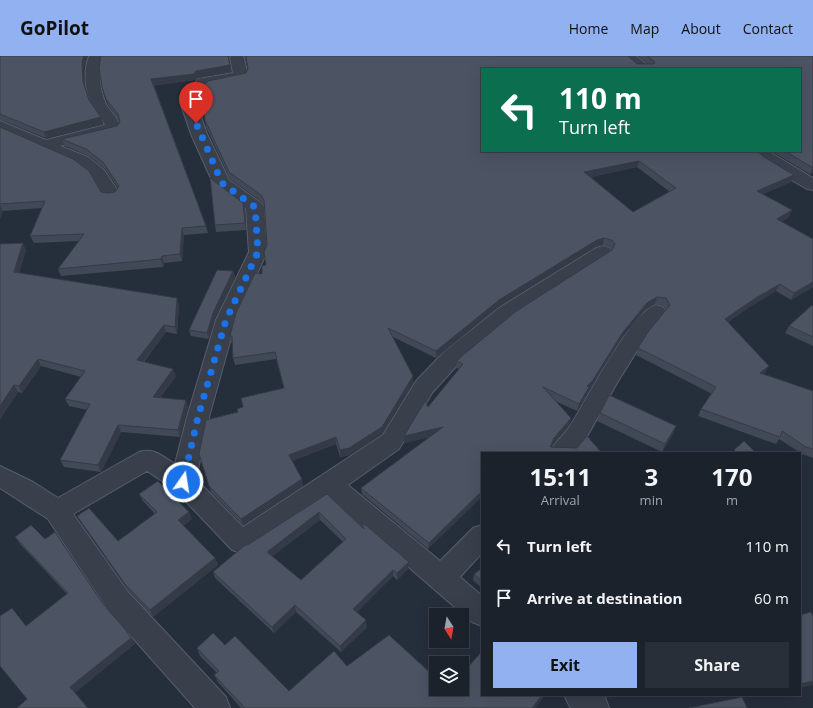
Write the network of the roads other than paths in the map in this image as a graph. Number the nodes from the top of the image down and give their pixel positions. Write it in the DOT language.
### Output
graph roads {
  1 [pos="96,56"];
  2 [pos="627,56"];
  3 [pos="237,58"];
  4 [pos="645,68"];
  5 [pos="0,126"];
  6 [pos="44,145"];
  7 [pos="758,152"];
  8 [pos="813,185"];
  9 [pos="111,194"];
  10 [pos="604,252"];
  11 [pos="656,312"];
  12 [pos="561,452"];
  13 [pos="0,476"];
  14 [pos="183,482"];
  15 [pos="330,484"];
  16 [pos="57,511"];
  17 [pos="481,537"];
  18 [pos="441,578"];
  19 [pos="481,612"];
  20 [pos="580,696"];
  21 [pos="215,708"];
  22 [pos="594,708"];
  1 -- 6 [label="street"];
  2 -- 4 [label="street"];
  3 -- 14 [label="street"];
  5 -- 6 [label="street"];
  6 -- 9 [label="street"];
  7 -- 8 [label="street"];
  10 -- 15 [label="street"];
  11 -- 12 [label="street"];
  13 -- 16 [label="street"];
  14 -- 15 [label="street"];
  14 -- 16 [label="street"];
  15 -- 18 [label="street"];
  16 -- 21 [label="street"];
  17 -- 18 [label="street"];
  18 -- 19 [label="street"];
  20 -- 22 [label="street"];
}
